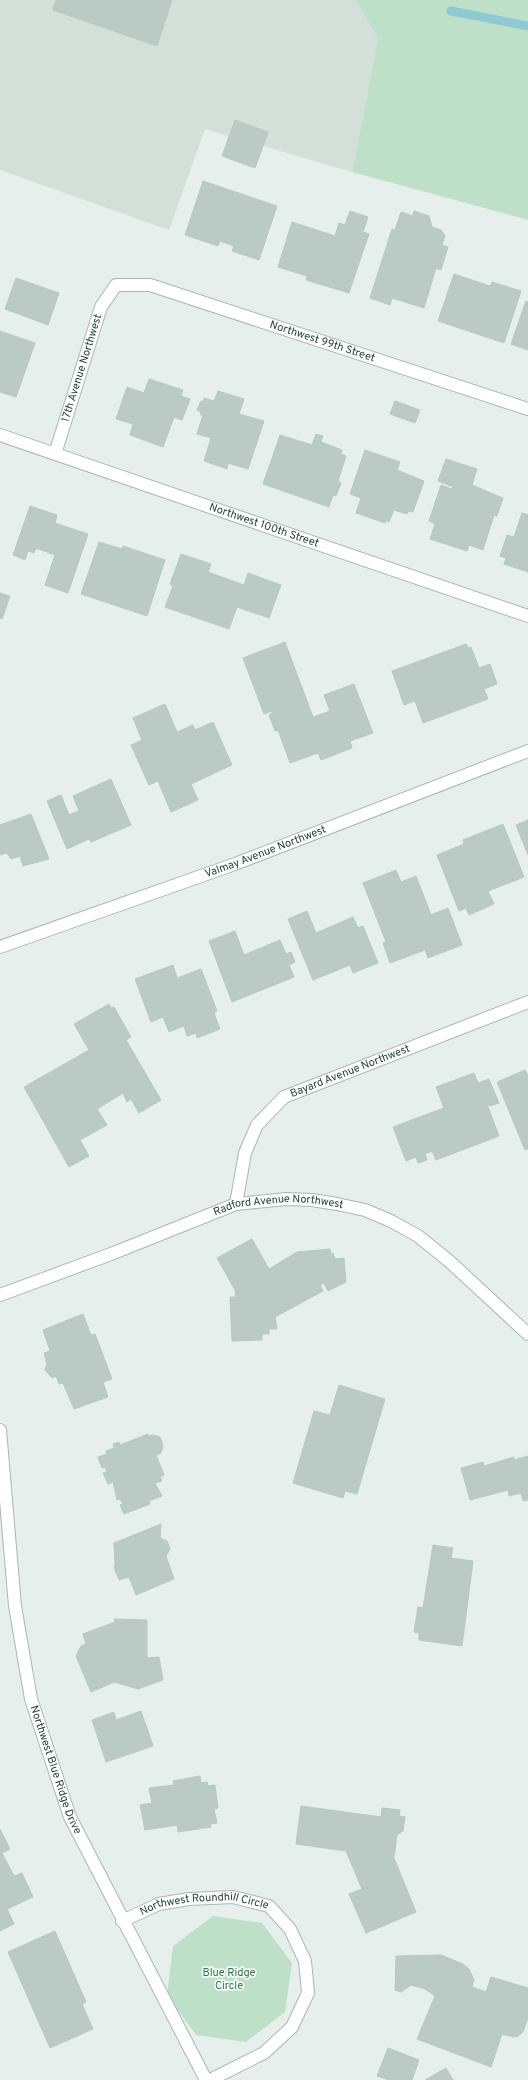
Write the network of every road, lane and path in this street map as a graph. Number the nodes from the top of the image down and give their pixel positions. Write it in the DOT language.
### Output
graph roads {
  1 [pos="116,285"];
  2 [pos="528,409"];
  3 [pos="0,435"];
  4 [pos="55,454"];
  5 [pos="528,616"];
  6 [pos="528,751"];
  7 [pos="0,947"];
  8 [pos="528,1002"];
  9 [pos="236,1204"];
  10 [pos="0,1295"];
  11 [pos="528,1334"];
  12 [pos="0,1430"];
  13 [pos="122,1920"];
  14 [pos="206,2080"];
  15 [pos="210,2080"];
  1 -- 2 [label="street, Northwest 99th Street"];
  1 -- 4 [label="street, 17th Avenue Northwest"];
  3 -- 4 [label="street, Northwest 100th Street"];
  4 -- 5 [label="street, Northwest 100th Street"];
  6 -- 7 [label="street, Valmay Avenue Northwest"];
  8 -- 9 [label="street, Bayard Avenue Northwest"];
  9 -- 10 [label="street, Radford Avenue Northwest"];
  9 -- 11 [label="street, Radford Avenue Northwest"];
  12 -- 13 [label="street, Northwest Blue Ridge Drive"];
  13 -- 14 [label="street, Northwest Blue Ridge Drive"];
  13 -- 15 [label="street, Northwest Roundhill Circle"];
}
